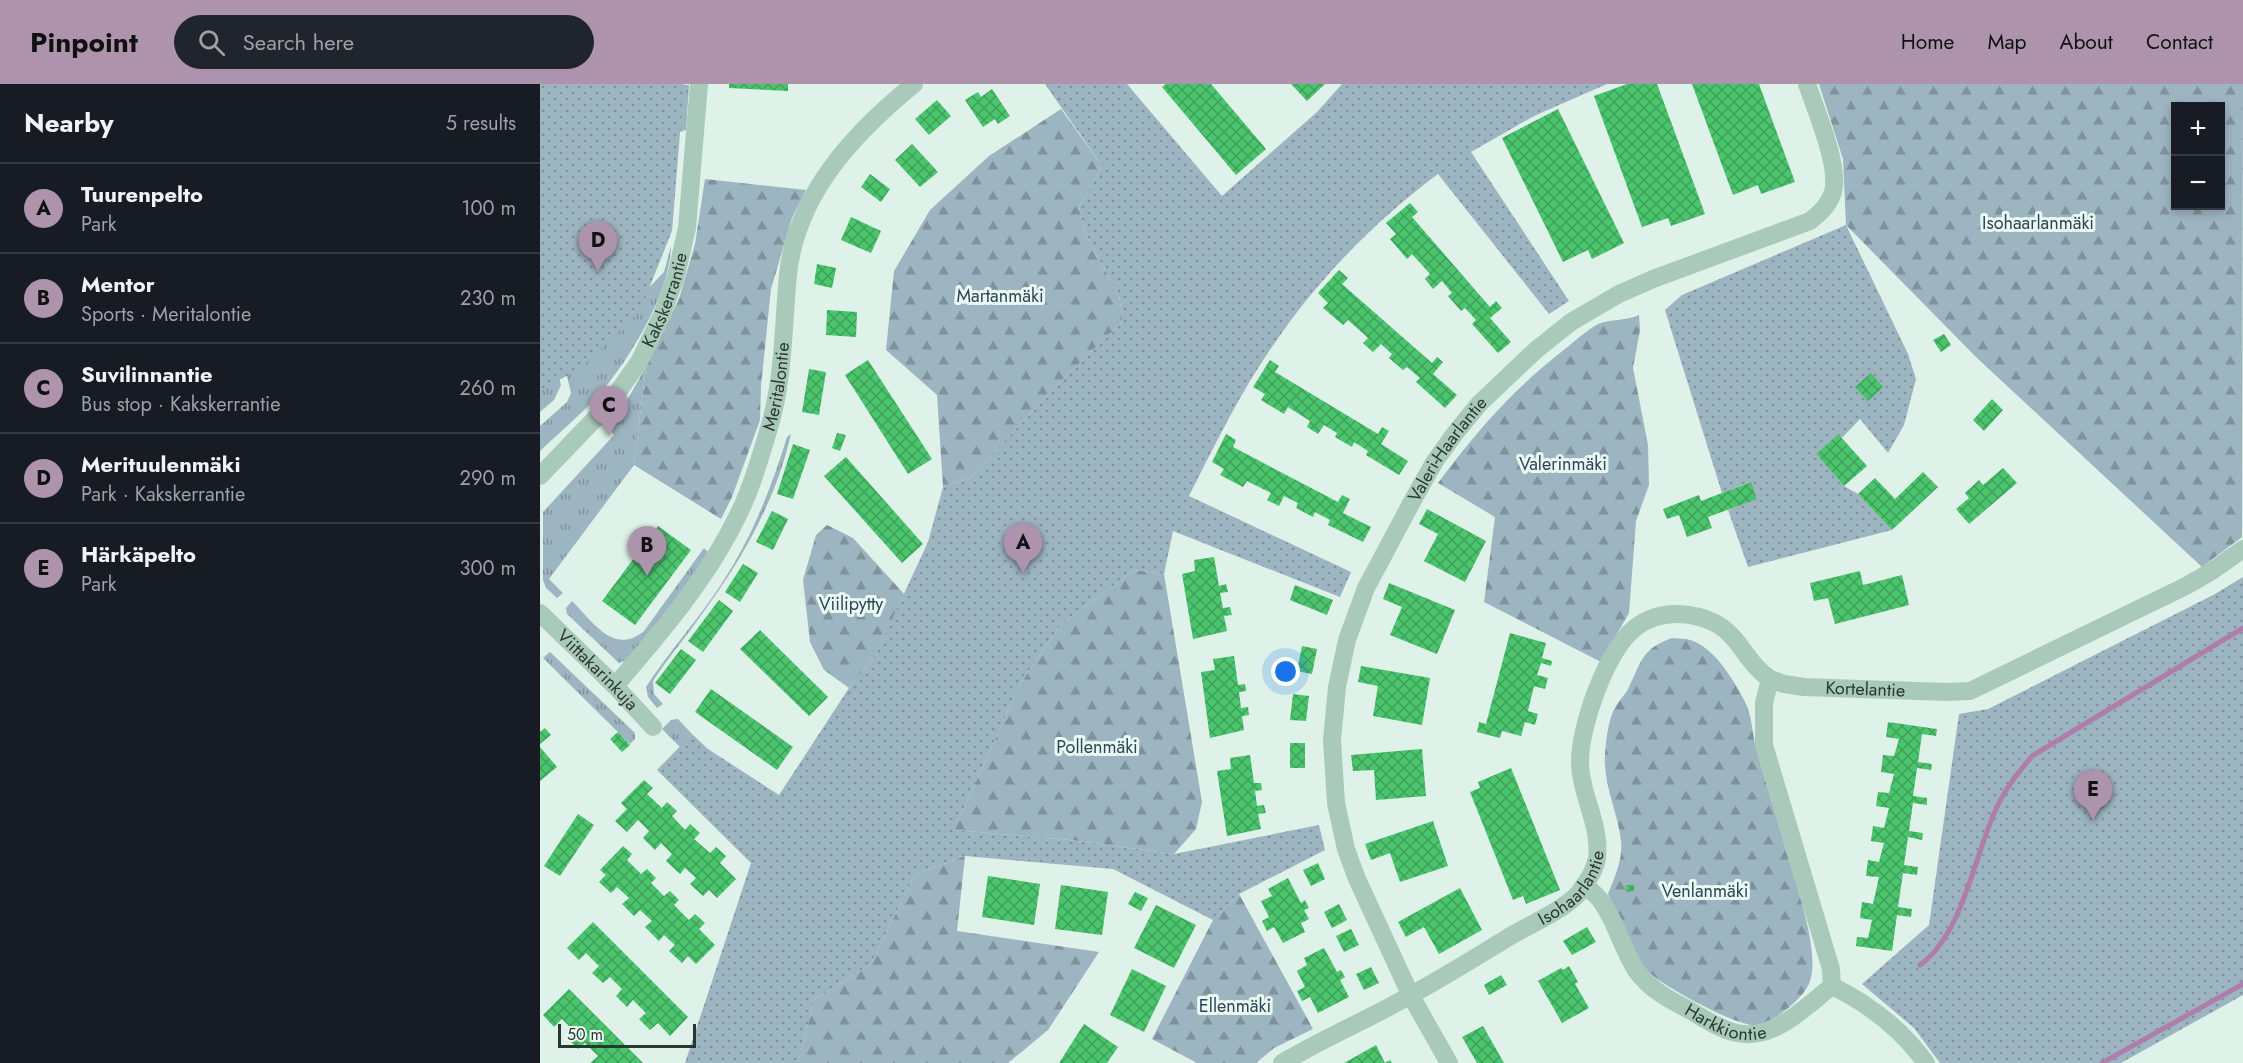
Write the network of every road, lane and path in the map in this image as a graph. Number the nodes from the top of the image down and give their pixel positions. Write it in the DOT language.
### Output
graph roads {
  1 [pos="699,84"];
  2 [pos="914,84"];
  3 [pos="1807,84"];
  4 [pos="540,476"];
  5 [pos="2243,549"];
  6 [pos="540,613"];
  7 [pos="1770,679"];
  8 [pos="615,686"];
  9 [pos="653,727"];
  10 [pos="1584,885"];
  11 [pos="1832,986"];
  12 [pos="1411,996"];
  13 [pos="1282,1063"];
  14 [pos="1449,1063"];
  15 [pos="1926,1063"];
  1 -- 4 [label="street, Kakskerrantie"];
  2 -- 8 [label="street, Meritalontie"];
  3 -- 12 [label="street, Valeri-Haarlantie"];
  5 -- 7 [label="street, Kortelantie"];
  6 -- 8 [label="street, Viittakarinkuja"];
  7 -- 10 [label="street, Isohaarlantie"];
  7 -- 11 [label="street"];
  8 -- 9 [label="street, Viittakarinkuja"];
  10 -- 11 [label="street, Harkkiontie"];
  10 -- 12 [label="street, Isohaarlantie"];
  11 -- 15 [label="street"];
  12 -- 13 [label="street, Isohaarlantie"];
  12 -- 14 [label="street, Valeri-Haarlantie"];
}
